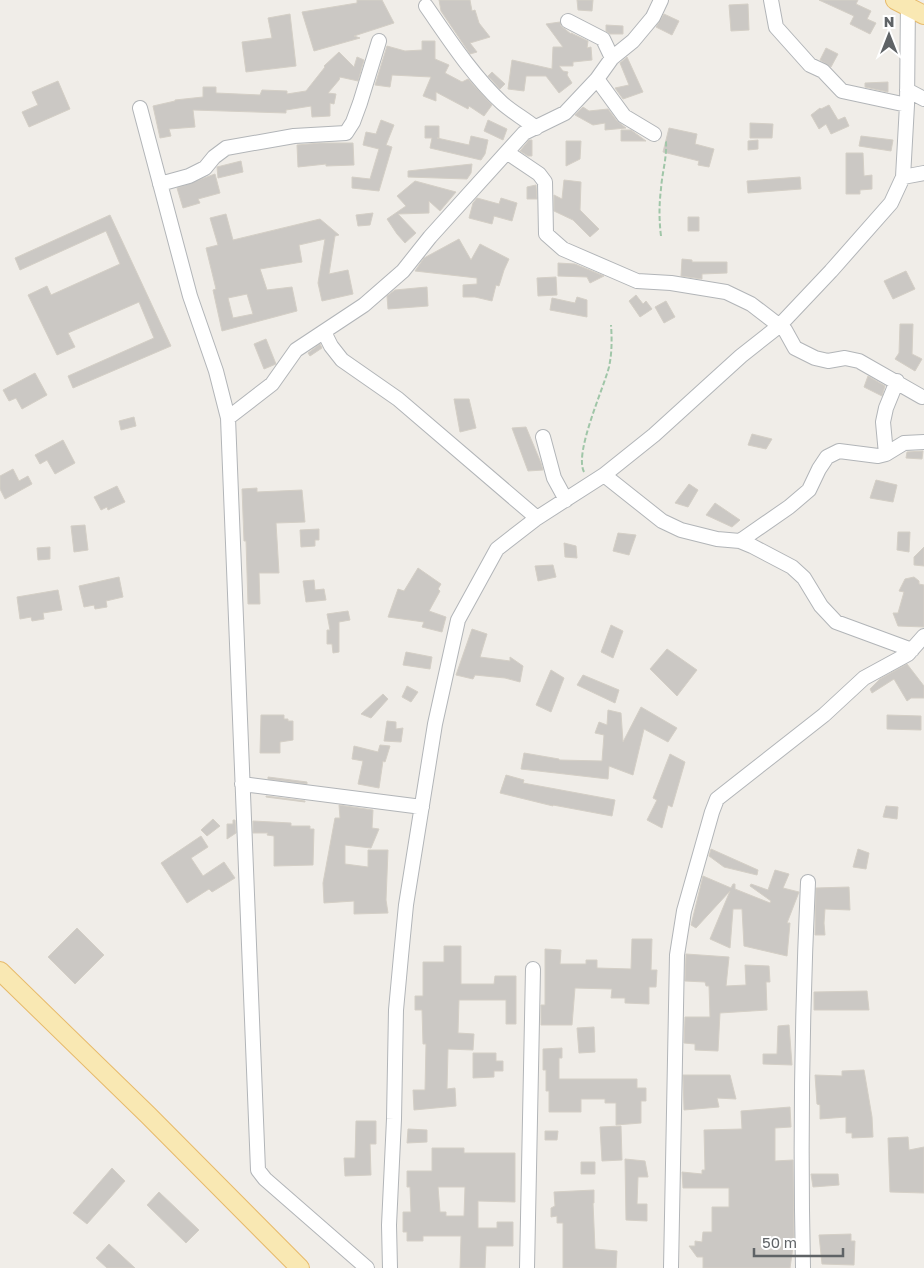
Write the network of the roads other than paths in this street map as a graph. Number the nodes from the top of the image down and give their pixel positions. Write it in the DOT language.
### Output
graph roads {
  1 [pos="661,0"];
  2 [pos="771,0"];
  3 [pos="904,2"];
  4 [pos="426,6"];
  5 [pos="924,15"];
  6 [pos="568,21"];
  7 [pos="379,41"];
  8 [pos="612,58"];
  9 [pos="597,79"];
  10 [pos="908,90"];
  11 [pos="924,99"];
  12 [pos="908,105"];
  13 [pos="140,108"];
  14 [pos="536,128"];
  15 [pos="654,134"];
  16 [pos="508,153"];
  17 [pos="924,173"];
  18 [pos="903,177"];
  19 [pos="160,184"];
  20 [pos="779,326"];
  21 [pos="324,332"];
  22 [pos="897,381"];
  23 [pos="922,397"];
  24 [pos="228,418"];
  25 [pos="543,437"];
  26 [pos="924,442"];
  27 [pos="886,454"];
  28 [pos="604,475"];
  29 [pos="566,500"];
  30 [pos="537,518"];
  31 [pos="740,541"];
  32 [pos="924,636"];
  33 [pos="912,650"];
  34 [pos="242,784"];
  35 [pos="422,807"];
  36 [pos="808,882"];
  37 [pos="533,969"];
  38 [pos="0,971"];
  39 [pos="300,1268"];
  40 [pos="367,1268"];
  41 [pos="390,1268"];
  42 [pos="527,1268"];
  43 [pos="671,1268"];
  44 [pos="803,1268"];
  1 -- 8 [label="street"];
  2 -- 12 [label="street"];
  3 -- 5 [label="main road"];
  3 -- 10 [label="street"];
  4 -- 14 [label="street"];
  6 -- 8 [label="street"];
  7 -- 19 [label="street"];
  8 -- 9 [label="street"];
  9 -- 14 [label="street"];
  9 -- 15 [label="street"];
  10 -- 11 [label="street"];
  10 -- 12 [label="street"];
  12 -- 18 [label="street"];
  13 -- 19 [label="street"];
  14 -- 16 [label="street"];
  16 -- 20 [label="street"];
  16 -- 21 [label="street"];
  17 -- 18 [label="street"];
  18 -- 20 [label="street"];
  19 -- 24 [label="street"];
  20 -- 22 [label="street"];
  20 -- 28 [label="street"];
  21 -- 24 [label="street"];
  21 -- 30 [label="street"];
  22 -- 23 [label="street"];
  22 -- 27 [label="street"];
  24 -- 34 [label="street"];
  25 -- 29 [label="street"];
  26 -- 27 [label="street"];
  27 -- 31 [label="street"];
  28 -- 29 [label="street"];
  28 -- 31 [label="street"];
  29 -- 30 [label="street"];
  30 -- 35 [label="street"];
  31 -- 33 [label="street"];
  32 -- 33 [label="street"];
  33 -- 43 [label="street"];
  34 -- 35 [label="street"];
  34 -- 40 [label="street"];
  35 -- 41 [label="street"];
  36 -- 44 [label="street"];
  37 -- 42 [label="street"];
  38 -- 39 [label="main road"];
}
